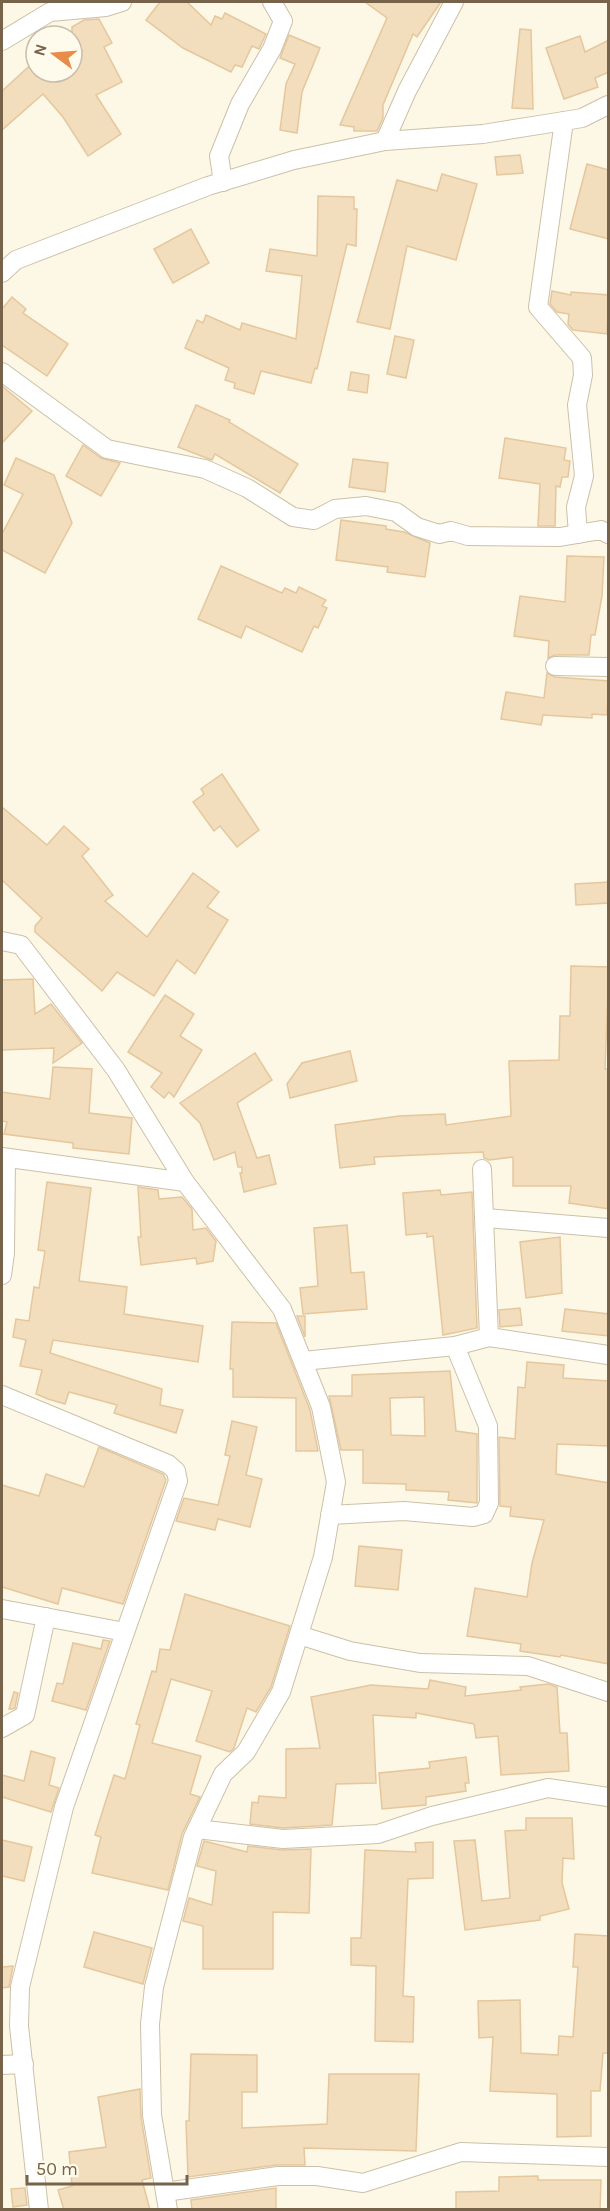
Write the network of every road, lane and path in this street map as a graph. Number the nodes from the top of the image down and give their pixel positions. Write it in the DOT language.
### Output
graph roads {
  1 [pos="122,2"];
  2 [pos="454,2"];
  3 [pos="277,4"];
  4 [pos="2,40"];
  5 [pos="609,105"];
  6 [pos="564,121"];
  7 [pos="385,141"];
  8 [pos="223,182"];
  9 [pos="5,263"];
  10 [pos="2,372"];
  11 [pos="579,534"];
  12 [pos="609,534"];
  13 [pos="555,666"];
  14 [pos="609,667"];
  15 [pos="2,941"];
  16 [pos="4,1157"];
  17 [pos="482,1169"];
  18 [pos="185,1182"];
  19 [pos="486,1218"];
  20 [pos="609,1228"];
  21 [pos="2,1275"];
  22 [pos="489,1337"];
  23 [pos="456,1346"];
  24 [pos="609,1355"];
  25 [pos="303,1361"];
  26 [pos="2,1395"];
  27 [pos="330,1515"];
  28 [pos="2,1609"];
  29 [pos="45,1617"];
  30 [pos="125,1632"];
  31 [pos="298,1635"];
  32 [pos="609,1692"];
  33 [pos="2,1728"];
  34 [pos="609,1797"];
  35 [pos="197,1829"];
  36 [pos="24,2064"];
  37 [pos="2,2065"];
  38 [pos="609,2157"];
  39 [pos="166,2201"];
  40 [pos="39,2210"];
  1 -- 4 [label="street"];
  2 -- 7 [label="street"];
  3 -- 8 [label="street"];
  5 -- 6 [label="street"];
  6 -- 7 [label="street"];
  6 -- 11 [label="street"];
  7 -- 8 [label="street"];
  8 -- 9 [label="street"];
  10 -- 11 [label="street"];
  11 -- 12 [label="street"];
  13 -- 14 [label="street"];
  15 -- 18 [label="street"];
  16 -- 18 [label="street"];
  16 -- 21 [label="street"];
  17 -- 19 [label="street"];
  18 -- 25 [label="street"];
  19 -- 20 [label="street"];
  19 -- 22 [label="street"];
  22 -- 23 [label="street"];
  22 -- 24 [label="street"];
  23 -- 25 [label="street"];
  23 -- 27 [label="street"];
  25 -- 27 [label="street"];
  26 -- 30 [label="street"];
  27 -- 31 [label="street"];
  28 -- 29 [label="street"];
  29 -- 30 [label="street"];
  29 -- 33 [label="street"];
  30 -- 36 [label="street"];
  31 -- 32 [label="street"];
  31 -- 35 [label="street"];
  34 -- 35 [label="street"];
  35 -- 39 [label="street"];
  36 -- 37 [label="street"];
  36 -- 40 [label="street"];
  38 -- 39 [label="street"];
}
